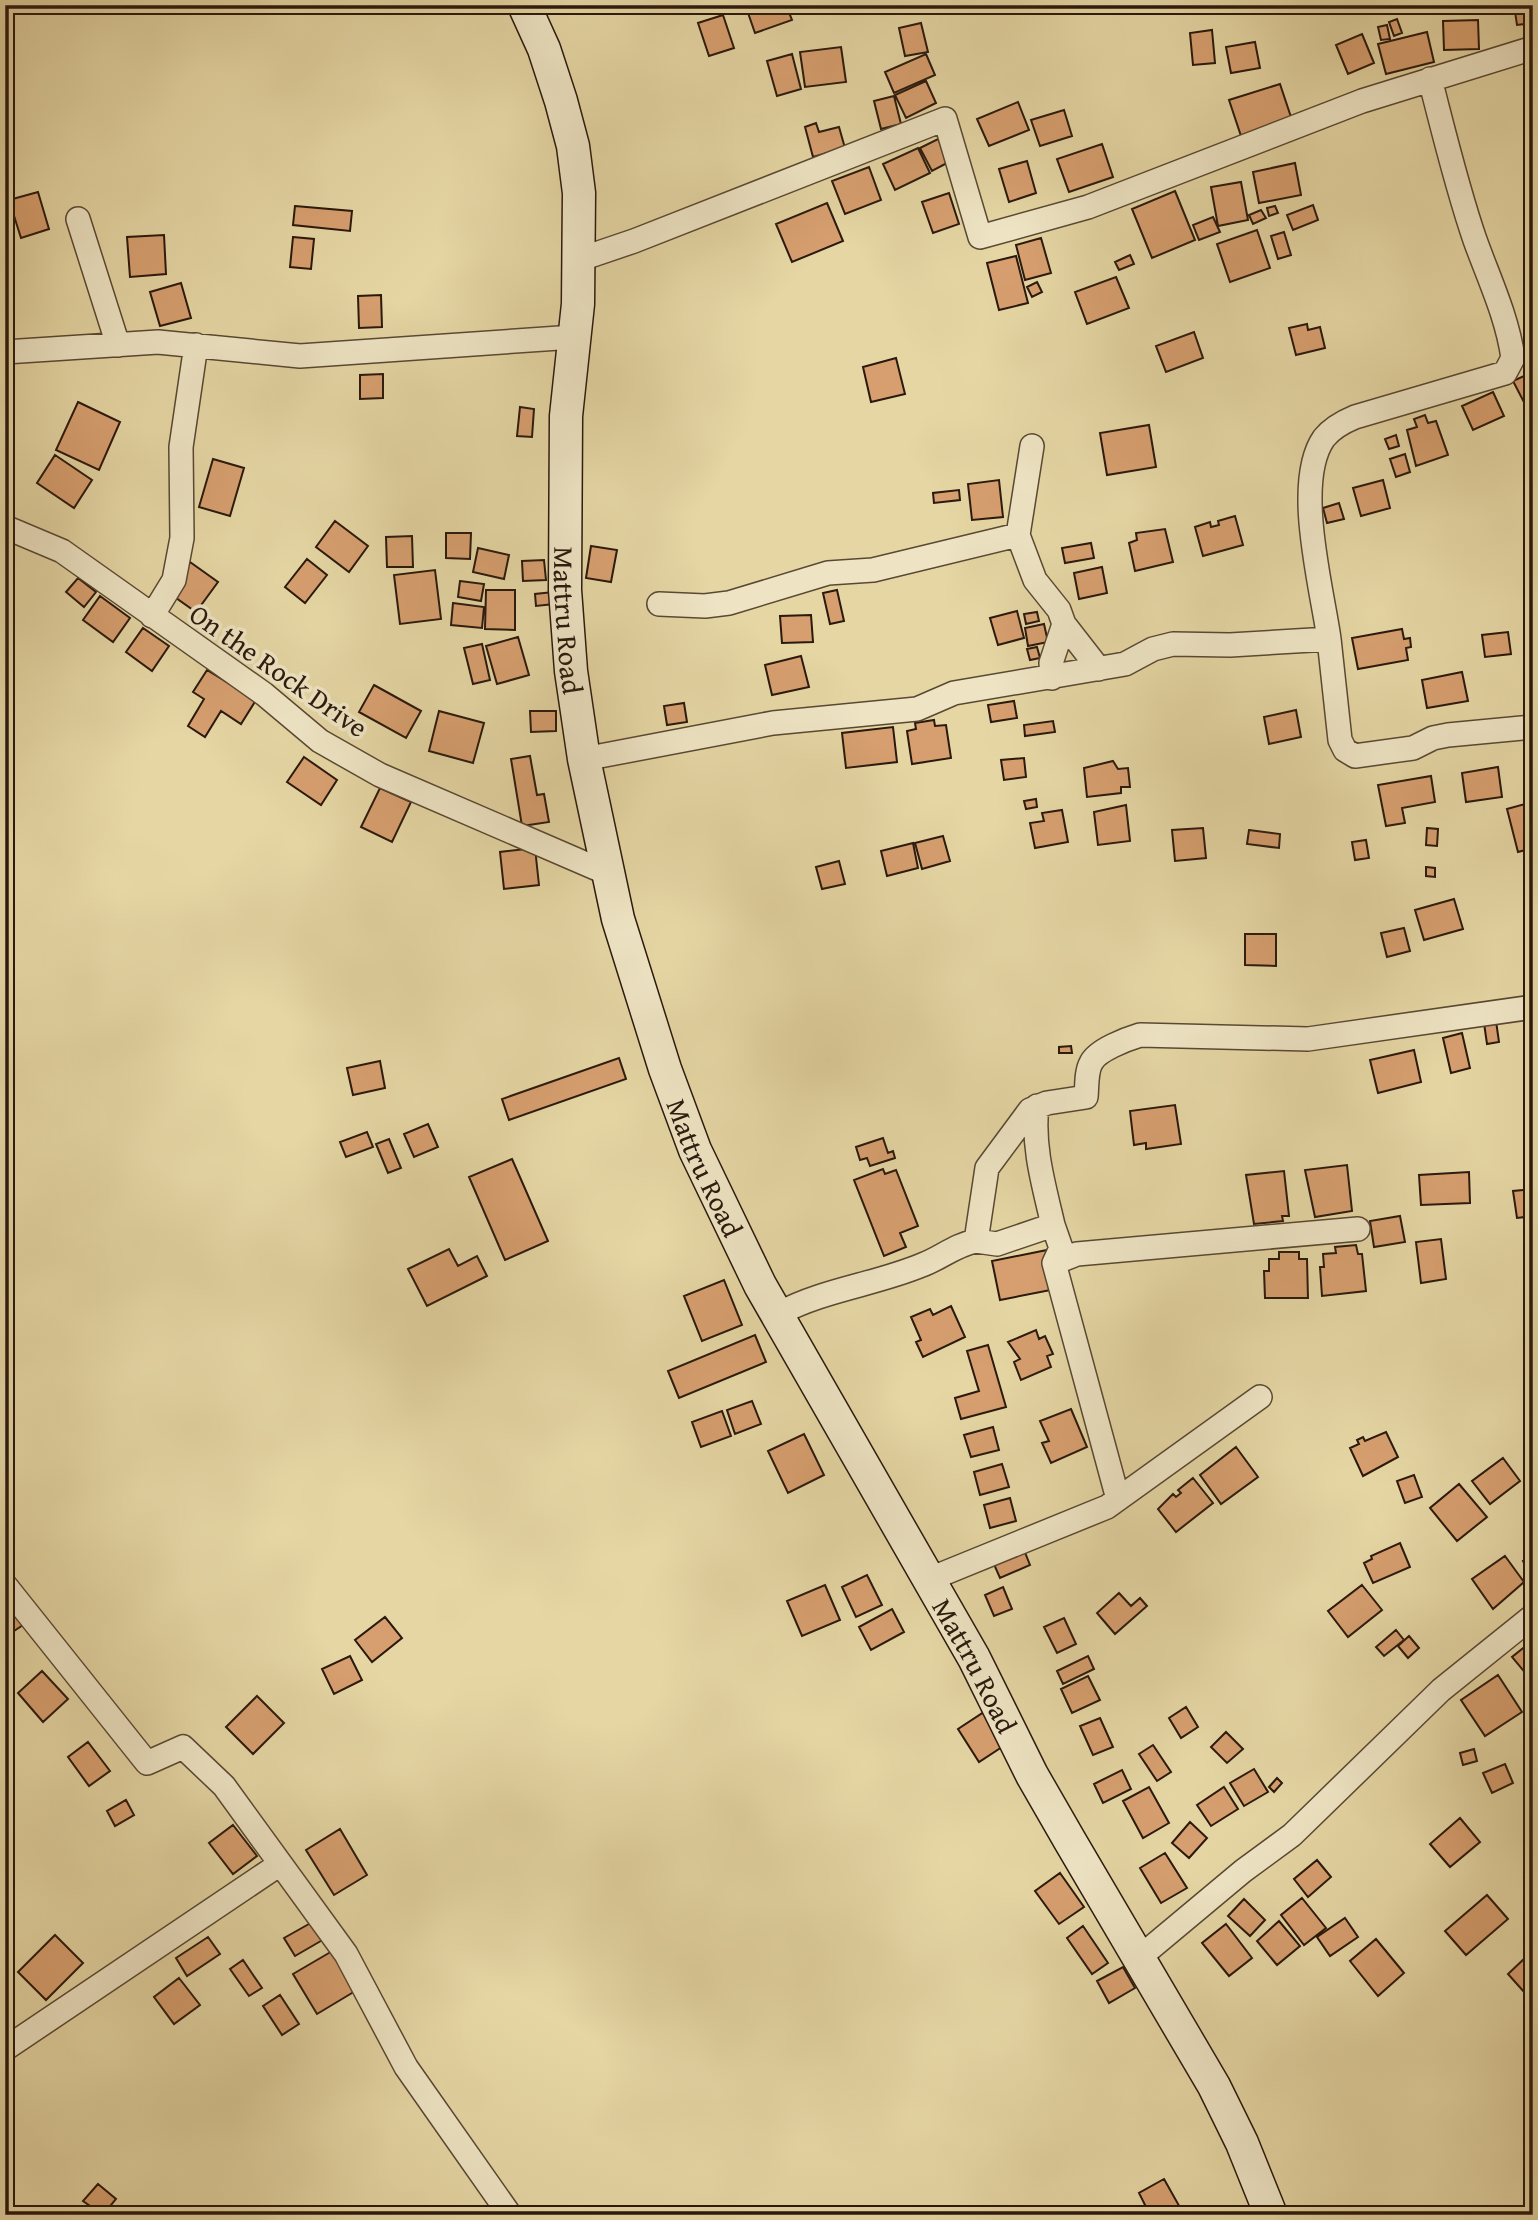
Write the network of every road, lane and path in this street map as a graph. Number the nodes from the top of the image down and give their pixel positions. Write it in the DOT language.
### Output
graph roads {
  1 [pos="524,5"];
  2 [pos="1533,48"];
  3 [pos="1430,79"];
  4 [pos="78,219"];
  5 [pos="578,260"];
  6 [pos="573,337"];
  7 [pos="118,345"];
  8 [pos="196,345"];
  9 [pos="5,352"];
  10 [pos="1032,446"];
  11 [pos="5,527"];
  12 [pos="1018,535"];
  13 [pos="659,604"];
  14 [pos="152,616"];
  15 [pos="1064,624"];
  16 [pos="1329,639"];
  17 [pos="1099,669"];
  18 [pos="1052,678"];
  19 [pos="1533,727"];
  20 [pos="584,759"];
  21 [pos="607,873"];
  22 [pos="1533,1007"];
  23 [pos="1037,1106"];
  24 [pos="1053,1225"];
  25 [pos="1358,1230"];
  26 [pos="975,1241"];
  27 [pos="1054,1263"];
  28 [pos="778,1314"];
  29 [pos="1260,1397"];
  30 [pos="1118,1499"];
  31 [pos="930,1579"];
  32 [pos="5,1585"];
  33 [pos="1533,1616"];
  34 [pos="280,1864"];
  35 [pos="1140,1957"];
  36 [pos="5,2049"];
  37 [pos="510,2215"];
  38 [pos="1271,2215"];
  1 -- 5 [label="main road, Mattru Road"];
  2 -- 3 [label="street"];
  3 -- 5 [label="street"];
  3 -- 16 [label="street"];
  4 -- 7 [label="street"];
  5 -- 6 [label="main road, Mattru Road"];
  6 -- 8 [label="street"];
  6 -- 20 [label="main road, Mattru Road"];
  7 -- 8 [label="street"];
  7 -- 9 [label="street"];
  8 -- 14 [label="street"];
  10 -- 12 [label="street"];
  11 -- 14 [label="street, On the Rock Drive"];
  12 -- 13 [label="street"];
  12 -- 15 [label="street"];
  14 -- 21 [label="street, On the Rock Drive"];
  15 -- 17 [label="street"];
  15 -- 18 [label="street"];
  16 -- 17 [label="street"];
  16 -- 19 [label="street"];
  17 -- 18 [label="street"];
  18 -- 20 [label="street"];
  20 -- 21 [label="main road, Mattru Road"];
  21 -- 28 [label="main road, Mattru Road"];
  22 -- 23 [label="street"];
  23 -- 24 [label="street"];
  23 -- 26 [label="street"];
  24 -- 26 [label="street"];
  24 -- 27 [label="street"];
  25 -- 27 [label="street"];
  26 -- 28 [label="street"];
  27 -- 30 [label="street"];
  28 -- 31 [label="main road, Mattru Road"];
  29 -- 30 [label="street"];
  30 -- 31 [label="street"];
  31 -- 35 [label="main road, Mattru Road"];
  32 -- 34 [label="street"];
  33 -- 35 [label="street"];
  34 -- 36 [label="street"];
  34 -- 37 [label="street"];
  35 -- 38 [label="main road, Mattru Road"];
}
